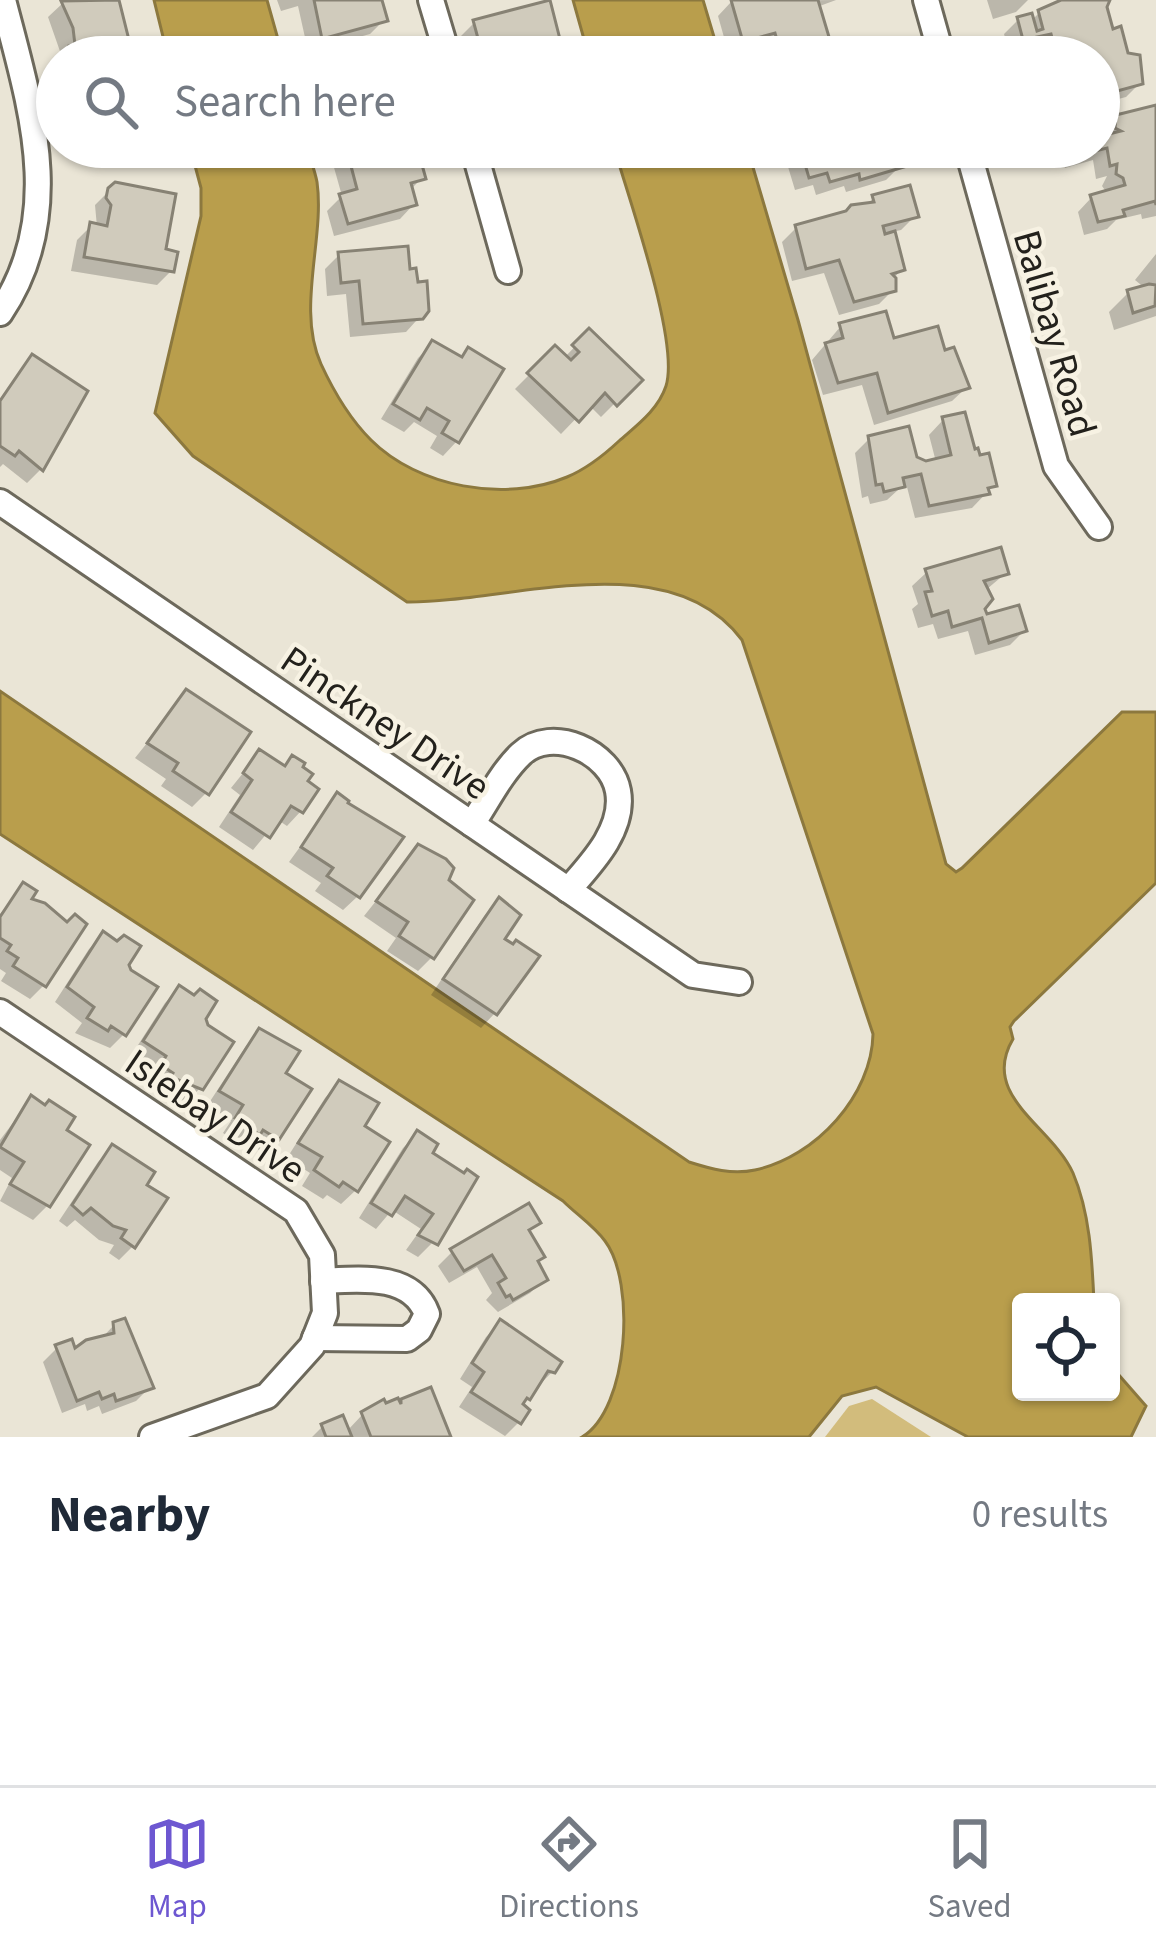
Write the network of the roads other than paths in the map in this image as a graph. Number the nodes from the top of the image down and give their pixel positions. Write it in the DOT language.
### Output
graph roads {
  1 [pos="3,0"];
  2 [pos="431,0"];
  3 [pos="926,0"];
  4 [pos="442,36"];
  5 [pos="936,36"];
  6 [pos="36,142"];
  7 [pos="40,168"];
  8 [pos="479,168"];
  9 [pos="973,168"];
  10 [pos="508,271"];
  11 [pos="0,313"];
  12 [pos="0,502"];
  13 [pos="1099,527"];
  14 [pos="472,824"];
  15 [pos="568,890"];
  16 [pos="739,982"];
  17 [pos="0,1012"];
  18 [pos="323,1281"];
  19 [pos="315,1338"];
  20 [pos="152,1437"];
  1 -- 6 [label="street"];
  2 -- 4 [label="street"];
  3 -- 5 [label="street"];
  7 -- 11 [label="street"];
  8 -- 10 [label="street"];
  9 -- 13 [label="street, Balibay Road"];
  12 -- 14 [label="street, Pinckney Drive"];
  14 -- 15 [label="street, Pinckney Drive"];
  14 -- 15 [label="street"];
  15 -- 16 [label="street, Pinckney Drive"];
  17 -- 18 [label="street, Islebay Drive"];
  18 -- 19 [label="street, Islebay Drive"];
  18 -- 19 [label="street"];
  19 -- 20 [label="street"];
}
